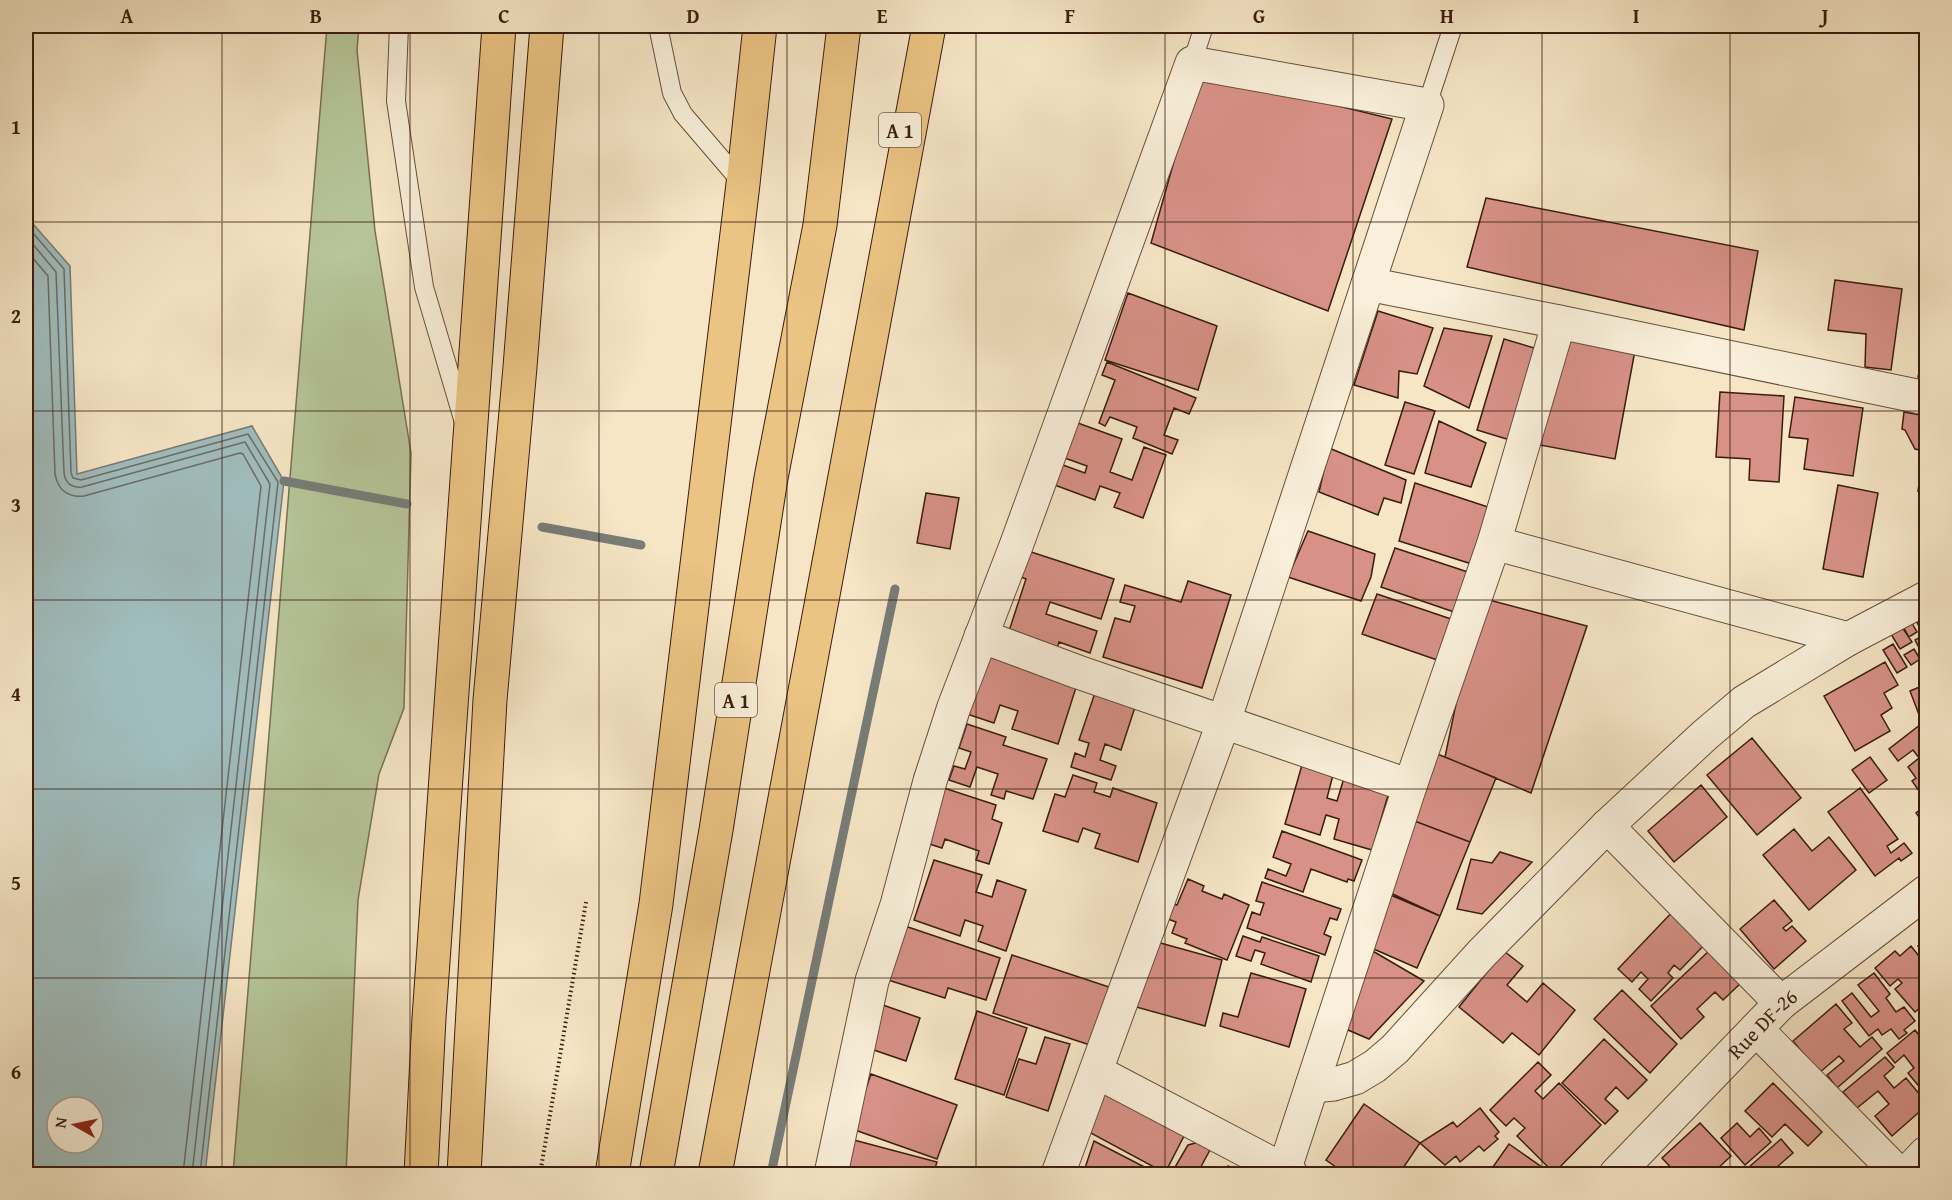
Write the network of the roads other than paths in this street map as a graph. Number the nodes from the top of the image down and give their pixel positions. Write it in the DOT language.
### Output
graph roads {
  1 [pos="399,26"];
  2 [pos="499,26"];
  3 [pos="547,26"];
  4 [pos="658,26"];
  5 [pos="760,26"];
  6 [pos="844,26"];
  7 [pos="912,26"];
  8 [pos="928,26"];
  9 [pos="1204,26"];
  10 [pos="1453,26"];
  11 [pos="1192,63"];
  12 [pos="1427,105"];
  13 [pos="743,184"];
  14 [pos="889,234"];
  15 [pos="1368,284"];
  16 [pos="1559,322"];
  17 [pos="1926,398"];
  18 [pos="471,447"];
  19 [pos="1494,543"];
  20 [pos="1926,598"];
  21 [pos="981,636"];
  22 [pos="1848,639"];
  23 [pos="1224,721"];
  24 [pos="1410,786"];
  25 [pos="1608,826"];
  26 [pos="1926,892"];
  27 [pos="1780,1003"];
  28 [pos="1756,1029"];
  29 [pos="1097,1072"];
  30 [pos="1311,1086"];
  31 [pos="1926,1153"];
  32 [pos="1288,1173"];
  33 [pos="421,1174"];
  34 [pos="464,1174"];
  35 [pos="612,1174"];
  36 [pos="656,1174"];
  37 [pos="714,1174"];
  38 [pos="831,1174"];
  39 [pos="1058,1174"];
  40 [pos="1616,1174"];
  41 [pos="1899,1174"];
  42 [pos="1906,1174"];
  1 -- 18 [label="lane"];
  2 -- 18 [label="highway"];
  3 -- 34 [label="highway"];
  4 -- 13 [label="lane"];
  5 -- 13 [label="highway"];
  6 -- 36 [label="highway, A 1"];
  7 -- 14 [label="highway, A 1"];
  8 -- 14 [label="highway"];
  9 -- 11 [label="lane"];
  10 -- 12 [label="lane"];
  11 -- 12 [label="street"];
  11 -- 21 [label="street"];
  12 -- 15 [label="street"];
  13 -- 35 [label="highway"];
  14 -- 37 [label="highway, A 1"];
  15 -- 16 [label="street"];
  15 -- 23 [label="street"];
  16 -- 17 [label="street"];
  16 -- 19 [label="street"];
  18 -- 33 [label="highway"];
  19 -- 22 [label="street"];
  19 -- 24 [label="street"];
  20 -- 22 [label="street"];
  21 -- 23 [label="street"];
  21 -- 38 [label="street"];
  22 -- 25 [label="street"];
  23 -- 24 [label="street"];
  23 -- 29 [label="street"];
  24 -- 30 [label="street"];
  25 -- 27 [label="street"];
  25 -- 30 [label="street"];
  26 -- 27 [label="street, Rue DF-26"];
  27 -- 28 [label="street, Rue DF-26"];
  28 -- 40 [label="street, Rue DF-26"];
  28 -- 41 [label="street"];
  29 -- 32 [label="street"];
  29 -- 39 [label="street"];
  30 -- 32 [label="street"];
  31 -- 42 [label="street"];
}
